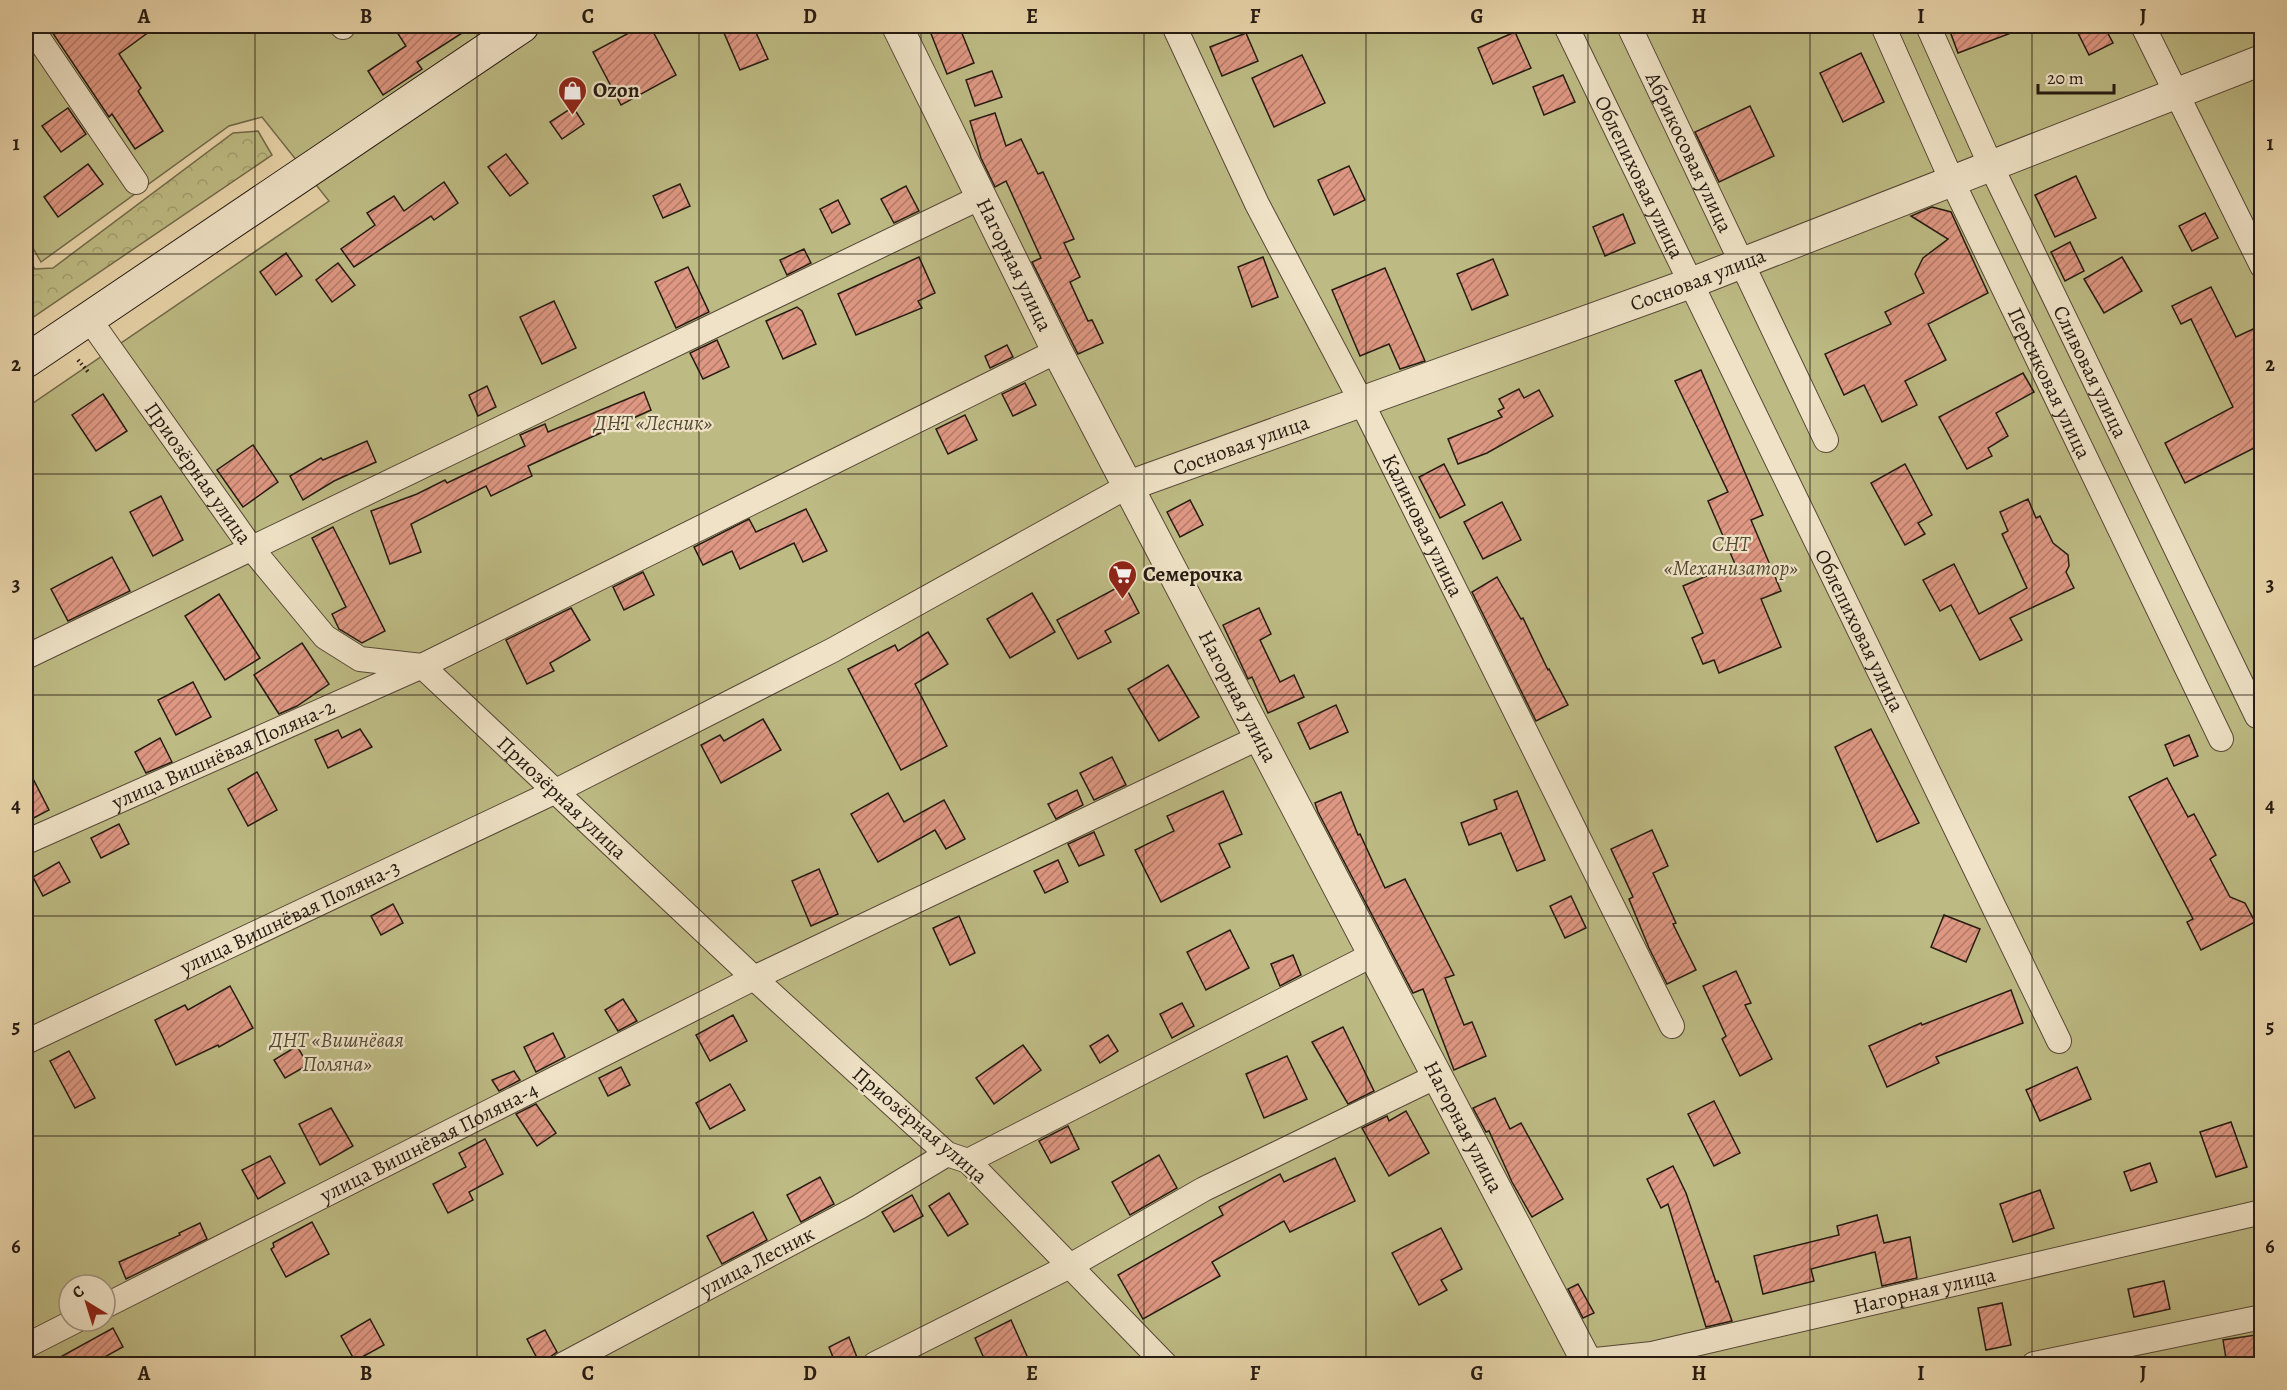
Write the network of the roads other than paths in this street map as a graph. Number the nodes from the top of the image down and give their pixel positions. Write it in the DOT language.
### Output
graph roads {
  1 [pos="30,26"];
  2 [pos="522,26"];
  3 [pos="897,26"];
  4 [pos="1174,26"];
  5 [pos="1566,26"];
  6 [pos="1629,26"];
  7 [pos="1883,26"];
  8 [pos="1928,26"];
  9 [pos="2144,26"];
  10 [pos="2262,60"];
  11 [pos="2175,94"];
  12 [pos="1991,166"];
  13 [pos="1952,181"];
  14 [pos="136,182"];
  15 [pos="980,198"];
  16 [pos="1742,263"];
  17 [pos="2262,266"];
  18 [pos="1691,283"];
  19 [pos="89,319"];
  20 [pos="1057,351"];
  21 [pos="26,361"];
  22 [pos="1361,401"];
  23 [pos="1826,440"];
  24 [pos="1128,486"];
  25 [pos="252,549"];
  26 [pos="26,657"];
  27 [pos="422,666"];
  28 [pos="2257,716"];
  29 [pos="1258,738"];
  30 [pos="2221,739"];
  31 [pos="554,792"];
  32 [pos="26,842"];
  33 [pos="1372,955"];
  34 [pos="754,978"];
  35 [pos="1672,1026"];
  36 [pos="2059,1041"];
  37 [pos="26,1042"];
  38 [pos="1437,1076"];
  39 [pos="957,1157"];
  40 [pos="2262,1212"];
  41 [pos="1070,1266"];
  42 [pos="117,1300"];
  43 [pos="2262,1317"];
  44 [pos="57,1330"];
  45 [pos="26,1346"];
  46 [pos="1587,1363"];
  47 [pos="564,1365"];
  48 [pos="875,1365"];
  49 [pos="1165,1365"];
  50 [pos="2034,1365"];
  1 -- 14 [label="street"];
  2 -- 19 [label="main road"];
  3 -- 15 [label="street, Нагорная улица"];
  4 -- 22 [label="street, Калиновая улица"];
  5 -- 18 [label="street, Облепиховая улица"];
  6 -- 16 [label="street, Абрикосовая улица"];
  7 -- 13 [label="street, Персиковая улица"];
  8 -- 12 [label="street, Сливовая улица"];
  9 -- 11 [label="street"];
  10 -- 11 [label="street, Сосновая улица"];
  11 -- 12 [label="street, Сосновая улица"];
  11 -- 17 [label="street"];
  12 -- 13 [label="street, Сосновая улица"];
  12 -- 28 [label="street, Сливовая улица"];
  13 -- 16 [label="street, Сосновая улица"];
  13 -- 30 [label="street, Персиковая улица"];
  15 -- 20 [label="street, Нагорная улица"];
  15 -- 25 [label="street"];
  16 -- 18 [label="street, Сосновая улица"];
  16 -- 23 [label="street, Абрикосовая улица"];
  18 -- 22 [label="street, Сосновая улица"];
  18 -- 36 [label="street, Облепиховая улица"];
  19 -- 21 [label="main road"];
  19 -- 25 [label="street, Приозёрная улица"];
  20 -- 24 [label="street, Нагорная улица"];
  20 -- 27 [label="street, улица Вишнёвая Поляна-2"];
  22 -- 24 [label="street, Сосновая улица"];
  22 -- 35 [label="street, Калиновая улица"];
  24 -- 29 [label="street, Нагорная улица"];
  24 -- 31 [label="street, улица Вишнёвая Поляна-3"];
  25 -- 26 [label="street"];
  25 -- 27 [label="street, Приозёрная улица"];
  27 -- 31 [label="street, Приозёрная улица"];
  27 -- 32 [label="street, улица Вишнёвая Поляна-2"];
  29 -- 33 [label="street, Нагорная улица"];
  29 -- 34 [label="street, улица Вишнёвая Поляна-4"];
  31 -- 34 [label="street, Приозёрная улица"];
  31 -- 37 [label="street, улица Вишнёвая Поляна-3"];
  33 -- 38 [label="street, Нагорная улица"];
  33 -- 39 [label="street, улица Лесник"];
  34 -- 39 [label="street, Приозёрная улица"];
  34 -- 42 [label="street, улица Вишнёвая Поляна-4"];
  38 -- 41 [label="street"];
  38 -- 46 [label="street, Нагорная улица"];
  39 -- 41 [label="street, Приозёрная улица"];
  39 -- 47 [label="street, улица Лесник"];
  40 -- 46 [label="street, Нагорная улица"];
  41 -- 48 [label="street"];
  41 -- 49 [label="street, Приозёрная улица"];
  43 -- 50 [label="street"];
  44 -- 45 [label="street"];
}
